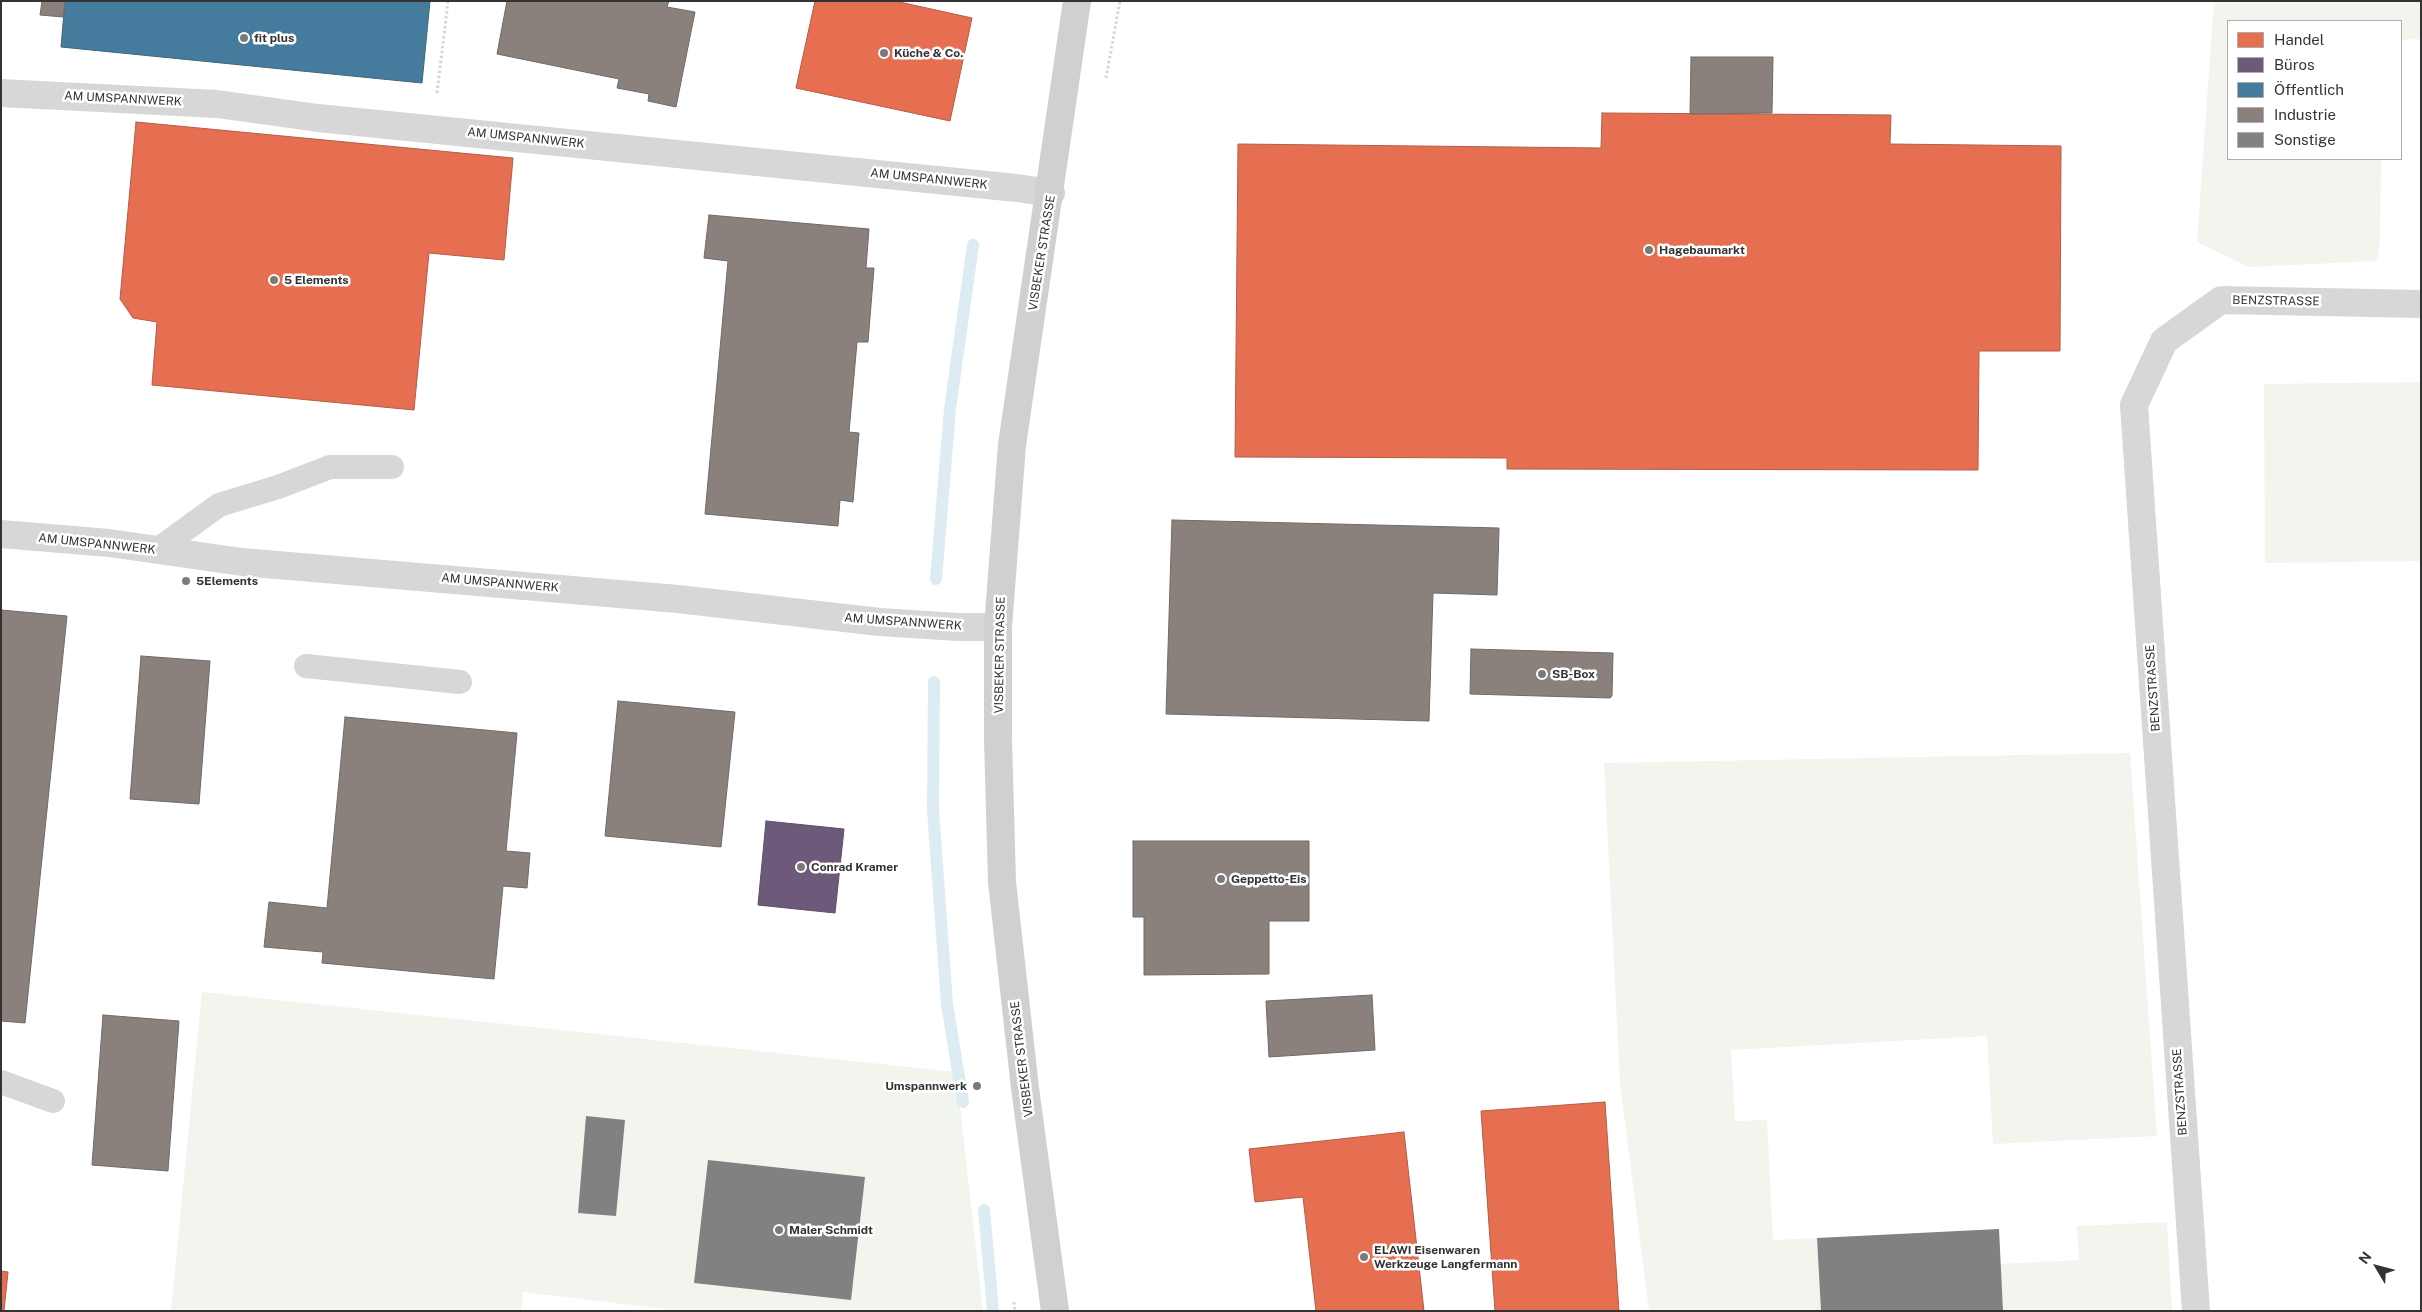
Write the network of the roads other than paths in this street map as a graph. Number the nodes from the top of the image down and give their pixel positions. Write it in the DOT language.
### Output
graph roads {
  1 [pos="1077,1"];
  2 [pos="1,93"];
  3 [pos="1051,193"];
  4 [pos="2421,304"];
  5 [pos="392,467"];
  6 [pos="1,534"];
  7 [pos="157,550"];
  8 [pos="998,627"];
  9 [pos="306,666"];
  10 [pos="460,682"];
  11 [pos="1,1082"];
  12 [pos="53,1101"];
  13 [pos="1055,1311"];
  14 [pos="2196,1311"];
  1 -- 3 [label="main road, VISBEKER STRASSE"];
  2 -- 3 [label="street, AM UMSPANNWERK"];
  3 -- 8 [label="main road, VISBEKER STRASSE"];
  4 -- 14 [label="street, BENZSTRASSE"];
  5 -- 7 [label="lane"];
  6 -- 7 [label="street, AM UMSPANNWERK"];
  7 -- 8 [label="street, AM UMSPANNWERK"];
  8 -- 13 [label="main road, VISBEKER STRASSE"];
  9 -- 10 [label="lane"];
  11 -- 12 [label="lane"];
}
